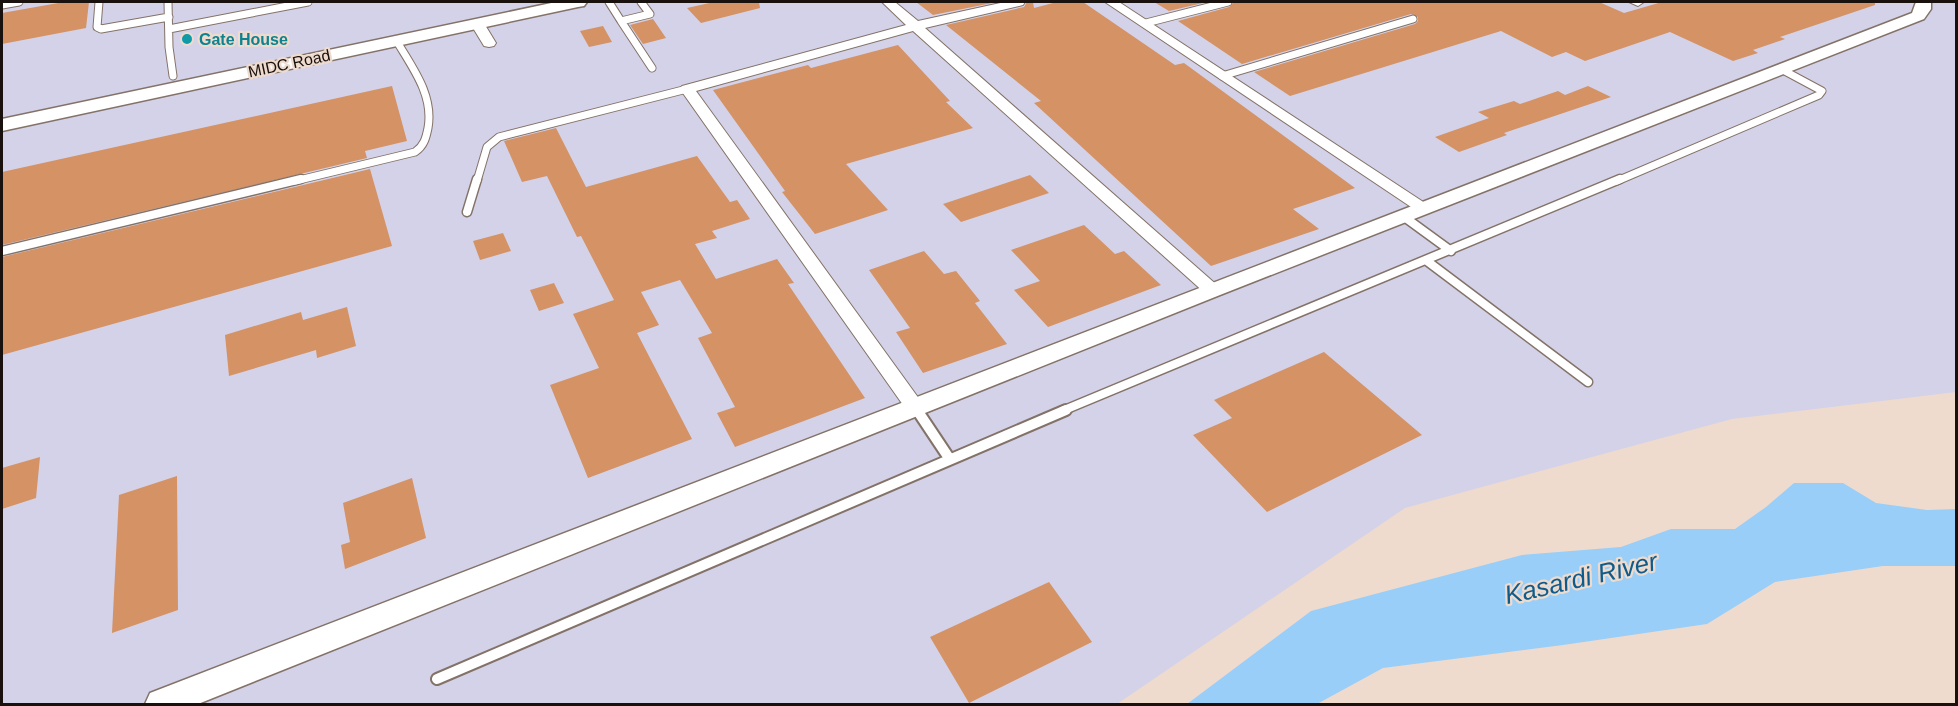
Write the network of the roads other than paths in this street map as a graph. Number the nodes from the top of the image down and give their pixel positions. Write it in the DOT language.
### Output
graph roads {
  1 [pos="19,2"];
  2 [pos="99,2"];
  3 [pos="168,2"];
  4 [pos="308,2"];
  5 [pos="522,2"];
  6 [pos="578,2"];
  7 [pos="609,2"];
  8 [pos="641,2"];
  9 [pos="888,2"];
  10 [pos="1019,2"];
  11 [pos="1111,2"];
  12 [pos="1228,2"];
  13 [pos="1923,2"];
  14 [pos="2,5"];
  15 [pos="169,17"];
  16 [pos="1413,19"];
  17 [pos="621,21"];
  18 [pos="477,23"];
  19 [pos="1146,23"];
  20 [pos="915,26"];
  21 [pos="169,29"];
  22 [pos="396,40"];
  23 [pos="489,43"];
  24 [pos="652,68"];
  25 [pos="1781,69"];
  26 [pos="1222,75"];
  27 [pos="173,76"];
  28 [pos="687,89"];
  29 [pos="2,112"];
  30 [pos="2,125"];
  31 [pos="467,212"];
  32 [pos="1413,212"];
  33 [pos="2,251"];
  34 [pos="1451,251"];
  35 [pos="1427,261"];
  36 [pos="1212,290"];
  37 [pos="1588,382"];
  38 [pos="915,407"];
  39 [pos="950,458"];
  40 [pos="437,679"];
  41 [pos="179,701"];
  1 -- 14 [label="lane"];
  2 -- 15 [label="lane"];
  3 -- 15 [label="lane"];
  4 -- 21 [label="lane"];
  5 -- 27 [label="main road, MIDC Road"];
  6 -- 18 [label="main road, MIDC Road"];
  7 -- 17 [label="lane"];
  8 -- 17 [label="lane"];
  9 -- 20 [label="street"];
  10 -- 20 [label="street"];
  11 -- 19 [label="street"];
  12 -- 19 [label="lane"];
  13 -- 25 [label="street"];
  15 -- 21 [label="lane"];
  16 -- 26 [label="lane"];
  17 -- 24 [label="lane"];
  18 -- 22 [label="main road, MIDC Road"];
  18 -- 23 [label="street"];
  19 -- 26 [label="street"];
  20 -- 28 [label="street"];
  20 -- 36 [label="street"];
  21 -- 27 [label="lane"];
  22 -- 30 [label="main road, MIDC Road"];
  22 -- 33 [label="lane"];
  25 -- 32 [label="street"];
  25 -- 34 [label="lane"];
  26 -- 32 [label="street"];
  27 -- 29 [label="main road, MIDC Road"];
  28 -- 31 [label="lane"];
  28 -- 38 [label="street"];
  32 -- 34 [label="lane"];
  32 -- 36 [label="street"];
  34 -- 35 [label="lane"];
  35 -- 37 [label="lane"];
  35 -- 39 [label="lane"];
  36 -- 38 [label="street"];
  38 -- 39 [label="lane"];
  38 -- 41 [label="street"];
  39 -- 40 [label="lane"];
}
